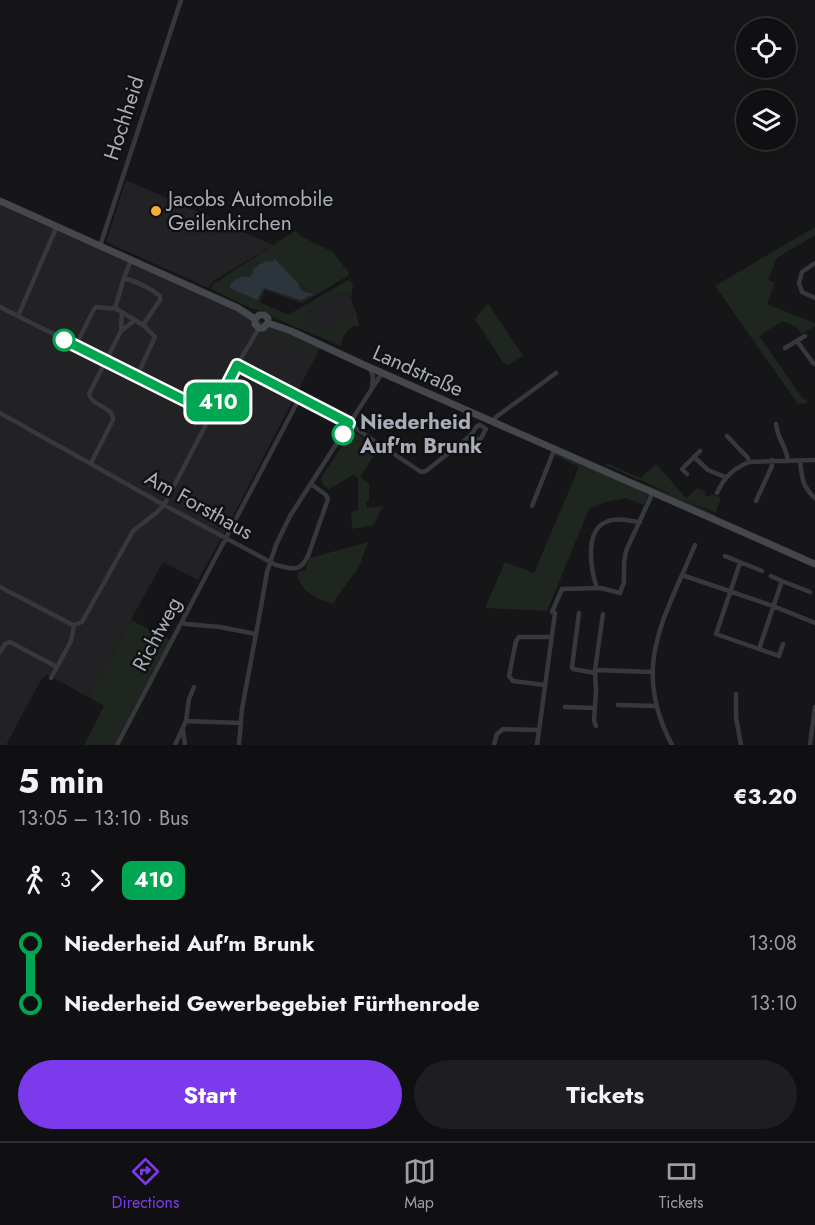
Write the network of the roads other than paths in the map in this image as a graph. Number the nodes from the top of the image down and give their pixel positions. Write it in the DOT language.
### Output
graph roads {
  1 [pos="181,0"];
  2 [pos="0,201"];
  3 [pos="57,226"];
  4 [pos="100,246"];
  5 [pos="131,260"];
  6 [pos="815,263"];
  7 [pos="124,278"];
  8 [pos="815,298"];
  9 [pos="0,307"];
  10 [pos="115,308"];
  11 [pos="122,312"];
  12 [pos="18,316"];
  13 [pos="255,319"];
  14 [pos="135,320"];
  15 [pos="268,323"];
  16 [pos="143,326"];
  17 [pos="259,328"];
  18 [pos="121,331"];
  19 [pos="805,336"];
  20 [pos="797,341"];
  21 [pos="76,345"];
  22 [pos="785,348"];
  23 [pos="106,360"];
  24 [pos="815,364"];
  25 [pos="237,365"];
  26 [pos="369,367"];
  27 [pos="382,373"];
  28 [pos="556,373"];
  29 [pos="136,375"];
  30 [pos="372,388"];
  31 [pos="299,399"];
  32 [pos="0,413"];
  33 [pos="212,414"];
  34 [pos="493,421"];
  35 [pos="349,423"];
  36 [pos="776,424"];
  37 [pos="470,436"];
  38 [pos="727,436"];
  39 [pos="555,448"];
  40 [pos="700,451"];
  41 [pos="694,457"];
  42 [pos="772,460"];
  43 [pos="815,460"];
  44 [pos="788,461"];
  45 [pos="800,461"];
  46 [pos="748,462"];
  47 [pos="91,463"];
  48 [pos="687,474"];
  49 [pos="725,477"];
  50 [pos="311,484"];
  51 [pos="653,492"];
  52 [pos="717,493"];
  53 [pos="815,498"];
  54 [pos="756,501"];
  55 [pos="164,505"];
  56 [pos="532,506"];
  57 [pos="639,522"];
  58 [pos="226,539"];
  59 [pos="695,545"];
  60 [pos="725,556"];
  61 [pos="270,562"];
  62 [pos="740,563"];
  63 [pos="815,564"];
  64 [pos="762,572"];
  65 [pos="682,575"];
  66 [pos="771,576"];
  67 [pos="782,581"];
  68 [pos="0,587"];
  69 [pos="597,588"];
  70 [pos="730,592"];
  71 [pos="810,592"];
  72 [pos="773,606"];
  73 [pos="579,613"];
  74 [pos="603,614"];
  75 [pos="182,622"];
  76 [pos="815,623"];
  77 [pos="74,625"];
  78 [pos="256,634"];
  79 [pos="552,638"];
  80 [pos="783,644"];
  81 [pos="759,649"];
  82 [pos="0,652"];
  83 [pos="57,667"];
  84 [pos="595,671"];
  85 [pos="652,672"];
  86 [pos="51,678"];
  87 [pos="545,685"];
  88 [pos="194,687"];
  89 [pos="736,694"];
  90 [pos="618,705"];
  91 [pos="656,706"];
  92 [pos="565,707"];
  93 [pos="815,707"];
  94 [pos="595,708"];
  95 [pos="186,721"];
  96 [pos="241,723"];
  97 [pos="596,726"];
  98 [pos="183,730"];
  99 [pos="539,730"];
  100 [pos="117,745"];
  101 [pos="175,745"];
  102 [pos="184,745"];
  103 [pos="239,745"];
  104 [pos="495,745"];
  105 [pos="537,745"];
  106 [pos="672,745"];
  107 [pos="741,745"];
  108 [pos="810,745"];
  1 -- 4 [label="street, Hochheid"];
  2 -- 3 [label="street, Landstraße"];
  3 -- 4 [label="street, Landstraße"];
  3 -- 12 [label="street"];
  4 -- 5 [label="street, Landstraße"];
  5 -- 7 [label="street"];
  5 -- 13 [label="street, Landstraße"];
  6 -- 8 [label="street"];
  7 -- 10 [label="street"];
  7 -- 16 [label="street"];
  9 -- 12 [label="street"];
  10 -- 11 [label="street"];
  10 -- 21 [label="street"];
  11 -- 14 [label="street"];
  11 -- 18 [label="street"];
  12 -- 21 [label="street"];
  13 -- 15 [label="street, Landstraße"];
  13 -- 17 [label="street"];
  14 -- 16 [label="street"];
  14 -- 18 [label="street"];
  15 -- 17 [label="street"];
  15 -- 26 [label="street, Landstraße"];
  16 -- 29 [label="street"];
  17 -- 25 [label="street"];
  18 -- 23 [label="street"];
  19 -- 20 [label="street"];
  20 -- 22 [label="street"];
  20 -- 24 [label="street"];
  21 -- 23 [label="street"];
  23 -- 29 [label="street"];
  23 -- 47 [label="street"];
  25 -- 31 [label="street"];
  25 -- 33 [label="street"];
  26 -- 27 [label="street, Landstraße"];
  26 -- 30 [label="street"];
  27 -- 30 [label="street"];
  27 -- 34 [label="street, Landstraße"];
  28 -- 34 [label="street"];
  29 -- 33 [label="street"];
  30 -- 35 [label="street"];
  31 -- 35 [label="street"];
  31 -- 58 [label="street, Richtweg"];
  32 -- 47 [label="street, Am Forsthaus"];
  33 -- 55 [label="street"];
  34 -- 39 [label="street, Landstraße"];
  35 -- 37 [label="street"];
  35 -- 50 [label="street"];
  36 -- 44 [label="street"];
  38 -- 46 [label="street"];
  39 -- 51 [label="street, Landstraße"];
  39 -- 56 [label="street"];
  40 -- 41 [label="street"];
  41 -- 48 [label="street"];
  41 -- 49 [label="street"];
  42 -- 44 [label="street"];
  42 -- 46 [label="street"];
  42 -- 54 [label="street"];
  43 -- 45 [label="street"];
  44 -- 45 [label="street"];
  45 -- 53 [label="street"];
  46 -- 49 [label="street"];
  47 -- 55 [label="street, Am Forsthaus"];
  49 -- 52 [label="street"];
  50 -- 61 [label="street"];
  50 -- 61 [label="street, Am Forsthaus"];
  51 -- 57 [label="street"];
  51 -- 63 [label="street, Landstraße"];
  55 -- 58 [label="street, Am Forsthaus"];
  55 -- 77 [label="street"];
  57 -- 69 [label="street"];
  57 -- 69 [label="street"];
  58 -- 61 [label="street, Am Forsthaus"];
  58 -- 75 [label="street, Richtweg"];
  59 -- 65 [label="street"];
  60 -- 62 [label="street"];
  61 -- 78 [label="street"];
  62 -- 64 [label="street"];
  62 -- 70 [label="street"];
  65 -- 70 [label="street"];
  65 -- 85 [label="street"];
  66 -- 67 [label="street"];
  67 -- 71 [label="street"];
  67 -- 72 [label="street"];
  68 -- 77 [label="street"];
  69 -- 79 [label="street"];
  70 -- 72 [label="street"];
  70 -- 81 [label="street"];
  72 -- 76 [label="street"];
  72 -- 81 [label="street"];
  73 -- 84 [label="street"];
  74 -- 84 [label="street"];
  75 -- 78 [label="street"];
  75 -- 100 [label="street, Richtweg"];
  77 -- 83 [label="street"];
  78 -- 96 [label="street"];
  79 -- 87 [label="street"];
  79 -- 87 [label="street"];
  80 -- 81 [label="street"];
  82 -- 83 [label="street"];
  83 -- 86 [label="street"];
  84 -- 85 [label="street"];
  84 -- 94 [label="street"];
  85 -- 91 [label="street"];
  87 -- 99 [label="street"];
  88 -- 95 [label="street"];
  89 -- 107 [label="street"];
  90 -- 91 [label="street"];
  91 -- 106 [label="street"];
  92 -- 94 [label="street"];
  93 -- 108 [label="street"];
  94 -- 97 [label="street"];
  95 -- 96 [label="street"];
  95 -- 98 [label="street"];
  96 -- 103 [label="street"];
  98 -- 101 [label="street"];
  98 -- 102 [label="street"];
  99 -- 104 [label="street"];
  99 -- 105 [label="street"];
}
